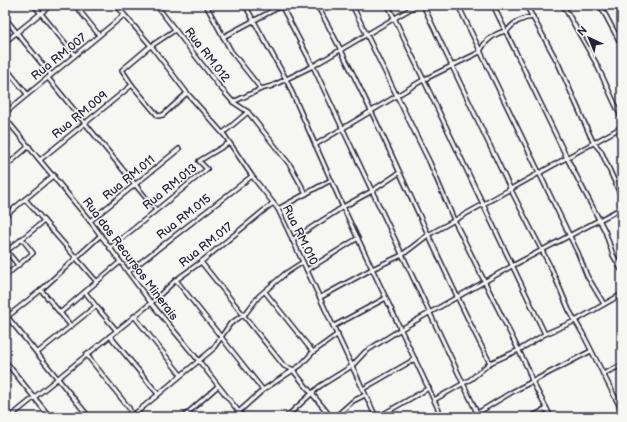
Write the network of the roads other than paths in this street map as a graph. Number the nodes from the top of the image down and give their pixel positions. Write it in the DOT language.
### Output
graph roads {
  1 [pos="34,5"];
  2 [pos="52,5"];
  3 [pos="75,5"];
  4 [pos="116,5"];
  5 [pos="156,5"];
  6 [pos="206,5"];
  7 [pos="245,5"];
  8 [pos="282,5"];
  9 [pos="317,5"];
  10 [pos="352,5"];
  11 [pos="388,5"];
  12 [pos="417,5"];
  13 [pos="423,5"];
  14 [pos="458,5"];
  15 [pos="493,5"];
  16 [pos="526,5"];
  17 [pos="563,5"];
  18 [pos="600,5"];
  19 [pos="41,13"];
  20 [pos="124,15"];
  21 [pos="533,17"];
  22 [pos="5,18"];
  23 [pos="395,18"];
  24 [pos="254,21"];
  25 [pos="175,30"];
  26 [pos="507,31"];
  27 [pos="17,32"];
  28 [pos="99,35"];
  29 [pos="367,35"];
  30 [pos="223,37"];
  31 [pos="5,42"];
  32 [pos="622,46"];
  33 [pos="152,47"];
  34 [pos="341,49"];
  35 [pos="480,52"];
  36 [pos="76,55"];
  37 [pos="452,64"];
  38 [pos="313,66"];
  39 [pos="5,67"];
  40 [pos="50,76"];
  41 [pos="286,79"];
  42 [pos="423,80"];
  43 [pos="132,85"];
  44 [pos="260,88"];
  45 [pos="187,93"];
  46 [pos="27,94"];
  47 [pos="396,97"];
  48 [pos="233,102"];
  49 [pos="248,112"];
  50 [pos="371,112"];
  51 [pos="5,113"];
  52 [pos="5,118"];
  53 [pos="622,119"];
  54 [pos="86,122"];
  55 [pos="622,127"];
  56 [pos="342,130"];
  57 [pos="223,133"];
  58 [pos="593,142"];
  59 [pos="229,143"];
  60 [pos="315,145"];
  61 [pos="29,146"];
  62 [pos="179,149"];
  63 [pos="567,158"];
  64 [pos="41,159"];
  65 [pos="5,167"];
  66 [pos="399,173"];
  67 [pos="538,173"];
  68 [pos="54,175"];
  69 [pos="252,176"];
  70 [pos="330,180"];
  71 [pos="136,185"];
  72 [pos="510,188"];
  73 [pos="372,191"];
  74 [pos="306,194"];
  75 [pos="622,198"];
  76 [pos="25,199"];
  77 [pos="273,203"];
  78 [pos="482,204"];
  79 [pos="342,207"];
  80 [pos="622,208"];
  81 [pos="278,209"];
  82 [pos="156,210"];
  83 [pos="5,216"];
  84 [pos="454,220"];
  85 [pos="599,220"];
  86 [pos="44,221"];
  87 [pos="90,221"];
  88 [pos="101,235"];
  89 [pos="428,235"];
  90 [pos="570,236"];
  91 [pos="358,238"];
  92 [pos="22,239"];
  93 [pos="292,240"];
  94 [pos="110,248"];
  95 [pos="6,250"];
  96 [pos="541,251"];
  97 [pos="402,255"];
  98 [pos="76,258"];
  99 [pos="120,262"];
  100 [pos="201,262"];
  101 [pos="303,262"];
  102 [pos="18,265"];
  103 [pos="512,266"];
  104 [pos="372,269"];
  105 [pos="307,270"];
  106 [pos="622,271"];
  107 [pos="128,272"];
  108 [pos="5,276"];
  109 [pos="176,280"];
  110 [pos="484,281"];
  111 [pos="97,282"];
  112 [pos="41,290"];
  113 [pos="85,292"];
  114 [pos="265,292"];
  115 [pos="622,294"];
  116 [pos="458,296"];
  117 [pos="321,297"];
  118 [pos="386,298"];
  119 [pos="151,304"];
  120 [pos="604,304"];
  121 [pos="96,306"];
  122 [pos="60,313"];
  123 [pos="429,314"];
  124 [pos="243,315"];
  125 [pos="6,316"];
  126 [pos="134,316"];
  127 [pos="575,321"];
  128 [pos="71,326"];
  129 [pos="334,326"];
  130 [pos="401,329"];
  131 [pos="117,331"];
  132 [pos="338,334"];
  133 [pos="545,334"];
  134 [pos="110,336"];
  135 [pos="221,337"];
  136 [pos="519,350"];
  137 [pos="592,351"];
  138 [pos="313,352"];
  139 [pos="37,354"];
  140 [pos="86,354"];
  141 [pos="415,359"];
  142 [pos="5,361"];
  143 [pos="199,361"];
  144 [pos="490,363"];
  145 [pos="622,365"];
  146 [pos="284,366"];
  147 [pos="352,366"];
  148 [pos="292,369"];
  149 [pos="603,374"];
  150 [pos="181,375"];
  151 [pos="282,376"];
  152 [pos="58,377"];
  153 [pos="532,382"];
  154 [pos="463,384"];
  155 [pos="218,386"];
  156 [pos="428,388"];
  157 [pos="363,389"];
  158 [pos="263,390"];
  159 [pos="312,393"];
  160 [pos="158,394"];
  161 [pos="365,395"];
  162 [pos="34,397"];
  163 [pos="434,400"];
  164 [pos="547,409"];
  165 [pos="5,412"];
  166 [pos="137,412"];
  167 [pos="239,412"];
  168 [pos="622,412"];
  169 [pos="478,415"];
  170 [pos="132,416"];
  171 [pos="9,417"];
  172 [pos="50,417"];
  173 [pos="89,417"];
  174 [pos="141,417"];
  175 [pos="183,417"];
  176 [pos="233,417"];
  177 [pos="243,417"];
  178 [pos="286,417"];
  179 [pos="331,417"];
  180 [pos="334,417"];
  181 [pos="377,417"];
  182 [pos="441,417"];
  183 [pos="470,417"];
  184 [pos="530,417"];
  185 [pos="550,417"];
  186 [pos="616,417"];
  1 -- 19 [label="street"];
  2 -- 19 [label="street"];
  3 -- 28 [label="street"];
  4 -- 20 [label="street, Rua RM.010"];
  5 -- 25 [label="street, Rua RM.012"];
  6 -- 30 [label="street"];
  7 -- 24 [label="street"];
  8 -- 24 [label="street"];
  8 -- 38 [label="street"];
  9 -- 34 [label="street"];
  10 -- 29 [label="street"];
  11 -- 23 [label="street"];
  12 -- 23 [label="street"];
  13 -- 37 [label="street"];
  14 -- 35 [label="street"];
  15 -- 26 [label="street"];
  16 -- 21 [label="street"];
  17 -- 53 [label="street"];
  18 -- 32 [label="street"];
  19 -- 27 [label="street"];
  19 -- 36 [label="street"];
  20 -- 28 [label="street, Rua RM.007"];
  20 -- 33 [label="street, Rua RM.010"];
  21 -- 26 [label="street"];
  21 -- 58 [label="street"];
  22 -- 27 [label="street"];
  23 -- 29 [label="street"];
  23 -- 42 [label="street"];
  24 -- 30 [label="street"];
  24 -- 41 [label="street"];
  25 -- 33 [label="street"];
  25 -- 48 [label="street, Rua RM.012"];
  26 -- 35 [label="street"];
  26 -- 63 [label="street"];
  27 -- 31 [label="street"];
  27 -- 40 [label="street"];
  28 -- 36 [label="street, Rua RM.007"];
  29 -- 34 [label="street"];
  29 -- 47 [label="street"];
  30 -- 44 [label="street"];
  33 -- 43 [label="street"];
  33 -- 45 [label="street, Rua RM.010"];
  34 -- 38 [label="street"];
  34 -- 50 [label="street"];
  35 -- 37 [label="street"];
  35 -- 67 [label="street"];
  36 -- 40 [label="street, Rua RM.007"];
  37 -- 42 [label="street"];
  37 -- 72 [label="street"];
  38 -- 41 [label="street"];
  38 -- 56 [label="street"];
  39 -- 46 [label="street"];
  40 -- 46 [label="street, Rua RM.007"];
  40 -- 54 [label="street"];
  41 -- 44 [label="street"];
  41 -- 60 [label="street"];
  42 -- 47 [label="street"];
  42 -- 78 [label="street"];
  43 -- 45 [label="street"];
  43 -- 54 [label="street, Rua RM.009"];
  44 -- 48 [label="street"];
  45 -- 57 [label="street, Rua RM.010"];
  46 -- 51 [label="street, Rua RM.007"];
  47 -- 50 [label="street"];
  47 -- 84 [label="street"];
  48 -- 49 [label="street, Rua RM.012"];
  49 -- 57 [label="street"];
  49 -- 74 [label="street, Rua RM.012"];
  50 -- 56 [label="street"];
  50 -- 66 [label="street"];
  52 -- 61 [label="street, Rua dos Recursos Minerais"];
  54 -- 64 [label="street, Rua RM.009"];
  54 -- 71 [label="street"];
  55 -- 58 [label="street"];
  56 -- 60 [label="street"];
  56 -- 73 [label="street"];
  57 -- 59 [label="street, Rua RM.010"];
  58 -- 63 [label="street"];
  58 -- 75 [label="street"];
  59 -- 69 [label="street, Rua RM.010"];
  59 -- 82 [label="street, Rua RM.013"];
  60 -- 70 [label="street"];
  61 -- 64 [label="street, Rua dos Recursos Minerais"];
  61 -- 65 [label="street"];
  62 -- 71 [label="street, Rua RM.011"];
  63 -- 67 [label="street"];
  63 -- 85 [label="street"];
  64 -- 68 [label="street, Rua dos Recursos Minerais"];
  66 -- 73 [label="street"];
  66 -- 89 [label="street"];
  67 -- 72 [label="street"];
  67 -- 90 [label="street"];
  68 -- 76 [label="street"];
  68 -- 87 [label="street, Rua dos Recursos Minerais"];
  69 -- 77 [label="street, Rua RM.010"];
  69 -- 107 [label="street, Rua RM.015"];
  70 -- 74 [label="street"];
  70 -- 79 [label="street"];
  71 -- 82 [label="street"];
  71 -- 87 [label="street, Rua RM.011"];
  72 -- 78 [label="street"];
  72 -- 96 [label="street"];
  73 -- 79 [label="street"];
  73 -- 97 [label="street"];
  74 -- 81 [label="street"];
  76 -- 83 [label="street"];
  76 -- 86 [label="street"];
  77 -- 81 [label="street, Rua RM.010"];
  77 -- 100 [label="street, Rua RM.017"];
  78 -- 84 [label="street"];
  78 -- 103 [label="street"];
  79 -- 91 [label="street"];
  79 -- 93 [label="street"];
  80 -- 85 [label="street"];
  81 -- 93 [label="street, Rua RM.010"];
  82 -- 94 [label="street, Rua RM.013"];
  84 -- 89 [label="street"];
  84 -- 110 [label="street"];
  85 -- 90 [label="street"];
  85 -- 106 [label="street"];
  86 -- 92 [label="street"];
  86 -- 98 [label="street"];
  87 -- 88 [label="street, Rua dos Recursos Minerais"];
  88 -- 94 [label="street, Rua dos Recursos Minerais"];
  88 -- 98 [label="street"];
  89 -- 97 [label="street"];
  89 -- 116 [label="street"];
  90 -- 96 [label="street"];
  90 -- 120 [label="street"];
  91 -- 104 [label="street"];
  91 -- 105 [label="street"];
  92 -- 95 [label="street"];
  92 -- 102 [label="street"];
  93 -- 101 [label="street, Rua RM.010"];
  94 -- 99 [label="street, Rua dos Recursos Minerais"];
  95 -- 102 [label="street"];
  96 -- 103 [label="street"];
  96 -- 127 [label="street"];
  97 -- 104 [label="street"];
  97 -- 123 [label="street"];
  98 -- 111 [label="street"];
  98 -- 112 [label="street"];
  99 -- 107 [label="street, Rua dos Recursos Minerais"];
  99 -- 111 [label="street"];
  100 -- 109 [label="street, Rua RM.017"];
  100 -- 124 [label="street"];
  101 -- 105 [label="street, Rua RM.010"];
  101 -- 114 [label="street"];
  102 -- 108 [label="street"];
  103 -- 110 [label="street"];
  103 -- 133 [label="street"];
  104 -- 117 [label="street"];
  104 -- 118 [label="street"];
  105 -- 117 [label="street, Rua RM.010"];
  107 -- 119 [label="street, Rua dos Recursos Minerais"];
  109 -- 119 [label="street, Rua RM.017"];
  109 -- 135 [label="street"];
  110 -- 116 [label="street"];
  110 -- 136 [label="street"];
  111 -- 113 [label="street"];
  112 -- 122 [label="street"];
  112 -- 125 [label="street"];
  113 -- 121 [label="street"];
  113 -- 122 [label="street"];
  114 -- 124 [label="street"];
  114 -- 138 [label="street"];
  115 -- 120 [label="street"];
  116 -- 123 [label="street"];
  116 -- 144 [label="street"];
  117 -- 129 [label="street, Rua RM.010"];
  118 -- 129 [label="street"];
  118 -- 130 [label="street"];
  119 -- 126 [label="street, Rua RM.017"];
  119 -- 143 [label="street, Rua dos Recursos Minerais"];
  120 -- 127 [label="street"];
  121 -- 128 [label="street"];
  121 -- 131 [label="street"];
  122 -- 128 [label="street"];
  123 -- 130 [label="street"];
  123 -- 154 [label="street"];
  124 -- 135 [label="street"];
  124 -- 146 [label="street"];
  125 -- 139 [label="street"];
  126 -- 131 [label="street, Rua RM.017"];
  126 -- 150 [label="street"];
  127 -- 133 [label="street"];
  127 -- 137 [label="street"];
  128 -- 139 [label="street"];
  129 -- 132 [label="street, Rua RM.010"];
  130 -- 141 [label="street"];
  130 -- 147 [label="street"];
  131 -- 134 [label="street, Rua RM.017"];
  132 -- 138 [label="street"];
  132 -- 147 [label="street, Rua RM.010"];
  133 -- 136 [label="street"];
  134 -- 140 [label="street, Rua RM.017"];
  134 -- 160 [label="street"];
  135 -- 143 [label="street"];
  135 -- 158 [label="street"];
  136 -- 144 [label="street"];
  136 -- 153 [label="street"];
  137 -- 149 [label="street"];
  137 -- 153 [label="street"];
  138 -- 148 [label="street"];
  139 -- 152 [label="street"];
  140 -- 152 [label="street, Rua RM.017"];
  140 -- 170 [label="street"];
  141 -- 156 [label="street"];
  141 -- 157 [label="street"];
  142 -- 162 [label="street"];
  143 -- 150 [label="street"];
  143 -- 155 [label="street, Rua dos Recursos Minerais"];
  144 -- 154 [label="street"];
  145 -- 149 [label="street"];
  146 -- 148 [label="street"];
  146 -- 151 [label="street"];
  147 -- 157 [label="street, Rua RM.010"];
  147 -- 159 [label="street"];
  148 -- 151 [label="street"];
  148 -- 159 [label="street"];
  149 -- 168 [label="street"];
  150 -- 160 [label="street"];
  151 -- 158 [label="street"];
  152 -- 162 [label="street, Rua RM.017"];
  152 -- 173 [label="street"];
  153 -- 164 [label="street"];
  153 -- 169 [label="street"];
  154 -- 163 [label="street"];
  154 -- 169 [label="street"];
  155 -- 167 [label="street, Rua dos Recursos Minerais"];
  155 -- 175 [label="street"];
  156 -- 163 [label="street"];
  156 -- 181 [label="street"];
  157 -- 161 [label="street, Rua RM.010"];
  158 -- 167 [label="street"];
  159 -- 178 [label="street"];
  159 -- 179 [label="street"];
  160 -- 166 [label="street"];
  161 -- 180 [label="street"];
  161 -- 181 [label="street, Rua RM.010"];
  162 -- 171 [label="street, Rua RM.017"];
  162 -- 172 [label="street"];
  163 -- 182 [label="street"];
  164 -- 184 [label="street"];
  164 -- 185 [label="street"];
  165 -- 171 [label="street"];
  166 -- 170 [label="street"];
  166 -- 174 [label="street"];
  167 -- 176 [label="street"];
  167 -- 177 [label="street, Rua dos Recursos Minerais"];
  168 -- 186 [label="street"];
  169 -- 183 [label="street"];
}
